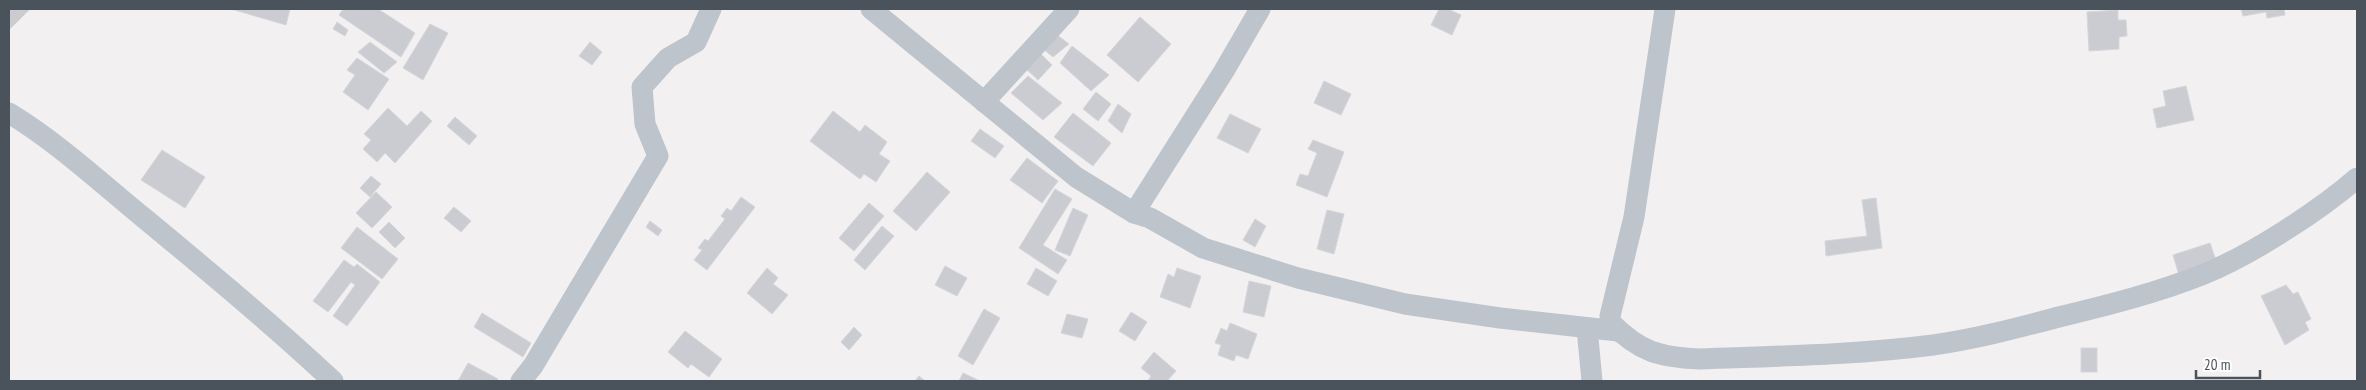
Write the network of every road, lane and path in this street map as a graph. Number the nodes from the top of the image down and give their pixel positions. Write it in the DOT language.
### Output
graph roads {
  1 [pos="711,9"];
  2 [pos="871,9"];
  3 [pos="1069,9"];
  4 [pos="1260,9"];
  5 [pos="1665,9"];
  6 [pos="984,102"];
  7 [pos="9,113"];
  8 [pos="2357,178"];
  9 [pos="1134,213"];
  10 [pos="1587,328"];
  11 [pos="1618,330"];
  12 [pos="333,381"];
  13 [pos="521,381"];
  14 [pos="1592,381"];
  1 -- 13 [label="street"];
  2 -- 6 [label="street"];
  3 -- 6 [label="street"];
  4 -- 9 [label="street"];
  5 -- 11 [label="street"];
  6 -- 9 [label="street"];
  7 -- 12 [label="street"];
  8 -- 11 [label="street"];
  9 -- 10 [label="street"];
  10 -- 11 [label="street"];
  10 -- 14 [label="street"];
}
